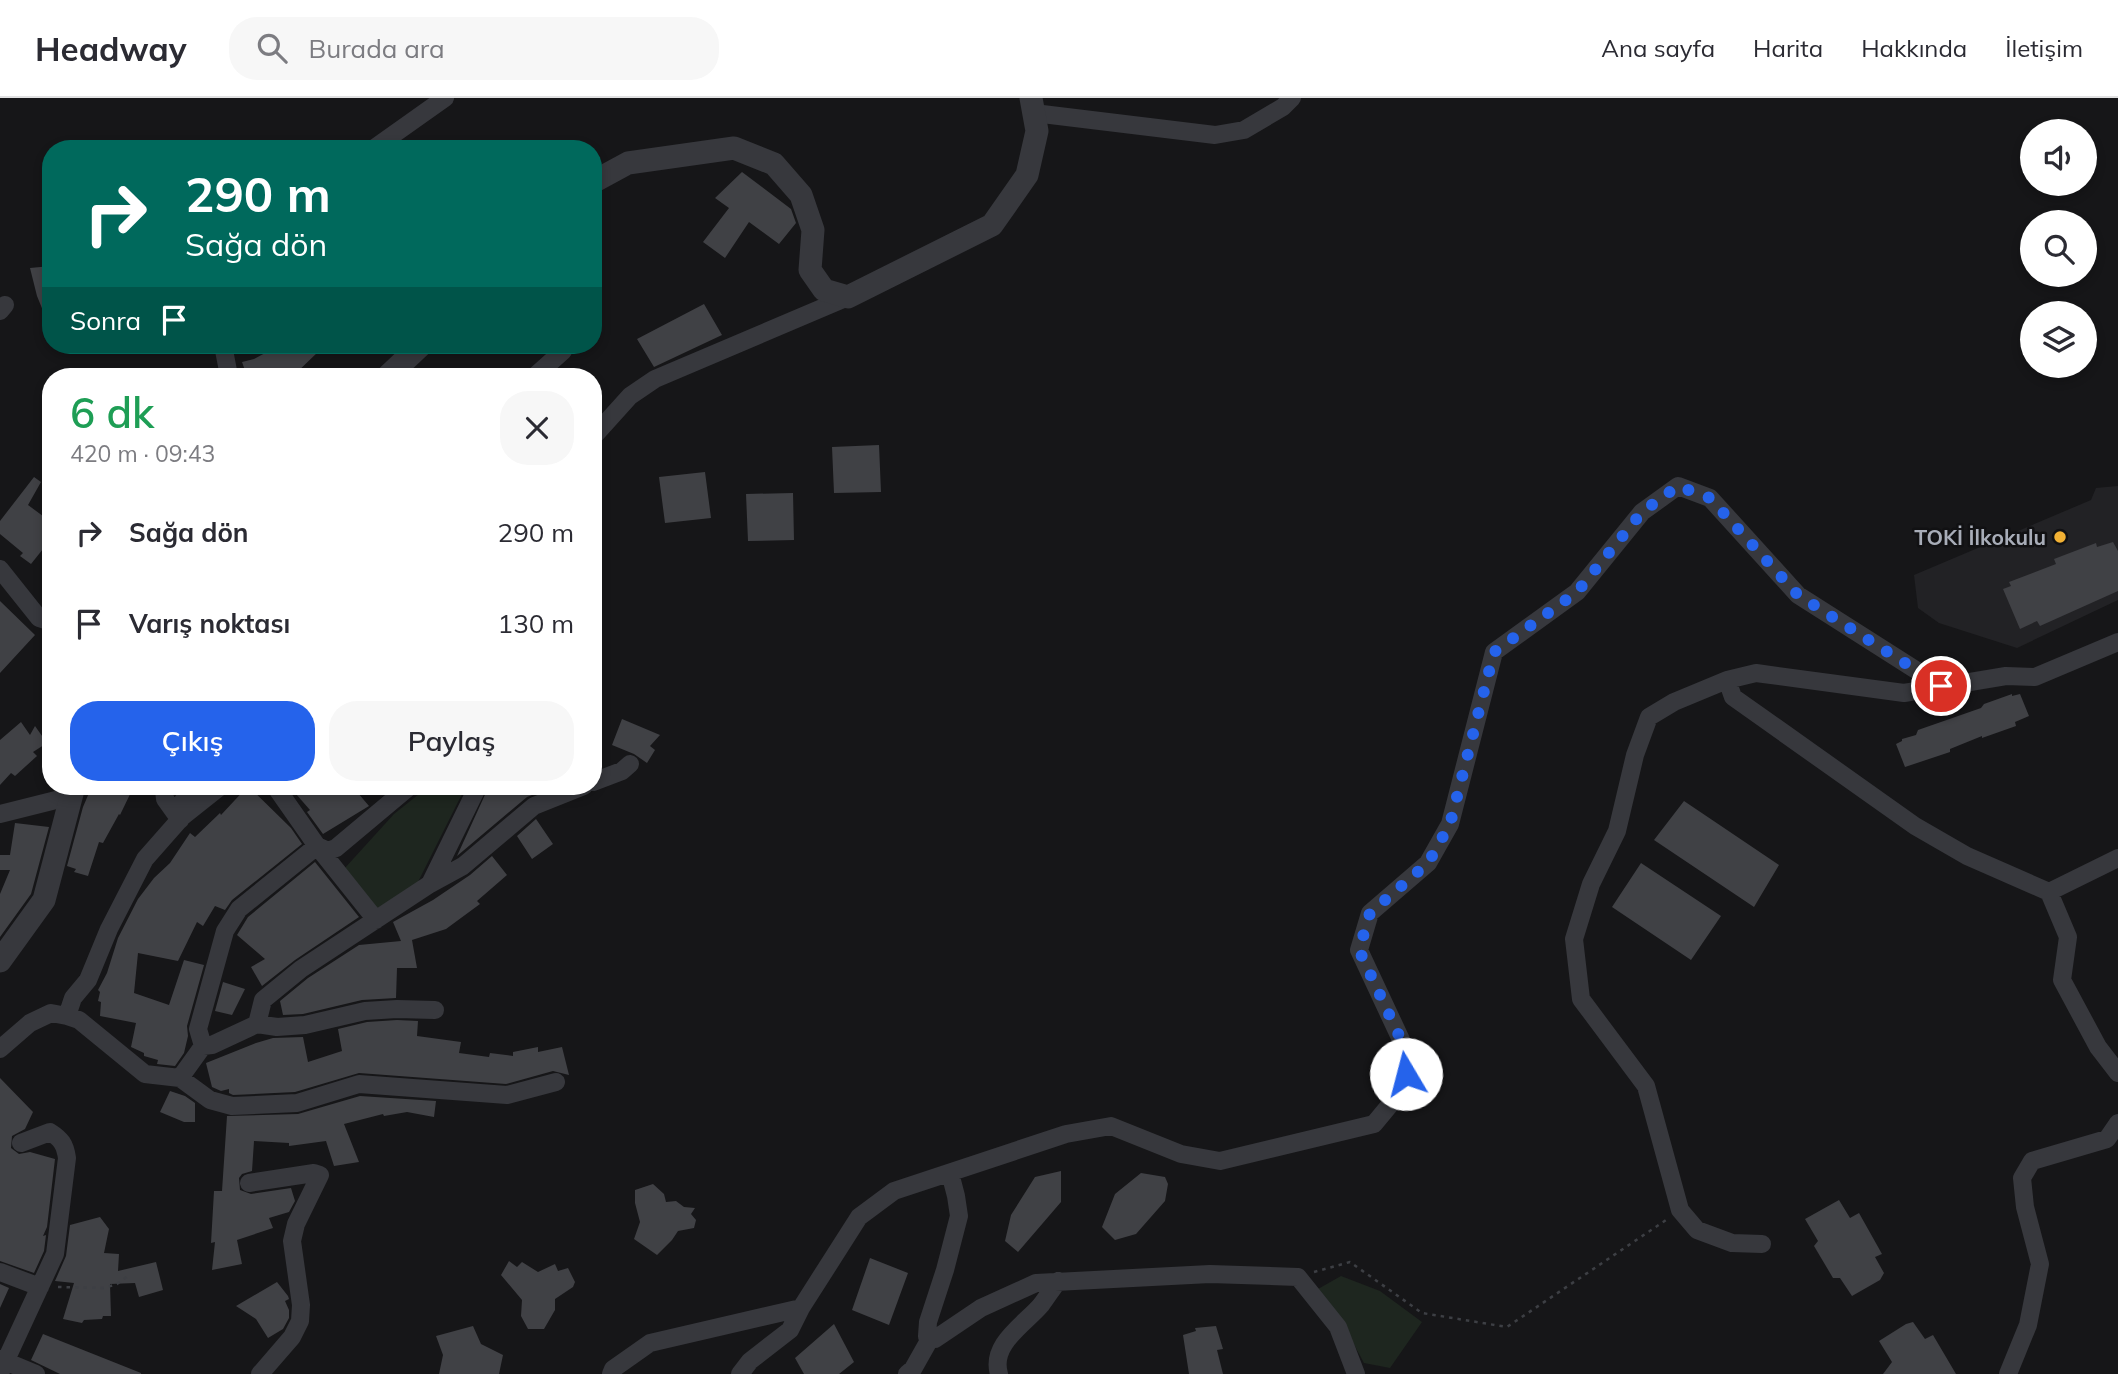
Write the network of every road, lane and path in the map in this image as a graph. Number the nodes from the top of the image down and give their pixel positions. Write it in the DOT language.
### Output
graph roads {
  1 [pos="445,98"];
  2 [pos="1292,98"];
  3 [pos="1032,106"];
  4 [pos="386,140"];
  5 [pos="602,177"];
  6 [pos="848,297"];
  7 [pos="411,354"];
  8 [pos="560,354"];
  9 [pos="397,368"];
  10 [pos="544,368"];
  11 [pos="602,427"];
  12 [pos="0,569"];
  13 [pos="42,619"];
  14 [pos="2118,642"];
  15 [pos="1727,680"];
  16 [pos="1941,686"];
  17 [pos="630,764"];
  18 [pos="602,779"];
  19 [pos="60,795"];
  20 [pos="72,795"];
  21 [pos="165,795"];
  22 [pos="189,795"];
  23 [pos="208,795"];
  24 [pos="281,795"];
  25 [pos="399,795"];
  26 [pos="474,795"];
  27 [pos="562,795"];
  28 [pos="0,814"];
  29 [pos="177,816"];
  30 [pos="317,846"];
  31 [pos="2118,858"];
  32 [pos="430,884"];
  33 [pos="2049,892"];
  34 [pos="376,920"];
  35 [pos="0,961"];
  36 [pos="435,1010"];
  37 [pos="67,1016"];
  38 [pos="257,1024"];
  39 [pos="202,1046"];
  40 [pos="0,1049"];
  41 [pos="2118,1073"];
  42 [pos="180,1078"];
  43 [pos="556,1082"];
  44 [pos="2118,1123"];
  45 [pos="21,1143"];
  46 [pos="950,1173"];
  47 [pos="249,1183"];
  48 [pos="1680,1210"];
  49 [pos="1762,1244"];
  50 [pos="0,1272"];
  51 [pos="128,1276"];
  52 [pos="1298,1277"];
  53 [pos="1058,1281"];
  54 [pos="40,1287"];
  55 [pos="802,1308"];
  56 [pos="931,1337"];
  57 [pos="2,1364"];
  58 [pos="36,1374"];
  59 [pos="260,1374"];
  60 [pos="611,1374"];
  61 [pos="740,1374"];
  62 [pos="907,1374"];
  63 [pos="999,1374"];
  64 [pos="1356,1374"];
  65 [pos="2008,1374"];
  1 -- 4 [label="street"];
  2 -- 3 [label="street"];
  3 -- 6 [label="street"];
  5 -- 6 [label="street"];
  6 -- 11 [label="street"];
  7 -- 9 [label="street"];
  8 -- 10 [label="street"];
  12 -- 13 [label="street"];
  14 -- 16 [label="street"];
  15 -- 16 [label="street"];
  15 -- 33 [label="street"];
  15 -- 48 [label="street"];
  16 -- 46 [label="street"];
  17 -- 18 [label="street"];
  19 -- 28 [label="street"];
  20 -- 35 [label="street"];
  21 -- 29 [label="street"];
  22 -- 29 [label="street"];
  23 -- 29 [label="street"];
  24 -- 30 [label="street"];
  25 -- 30 [label="street"];
  26 -- 32 [label="street"];
  27 -- 32 [label="street"];
  29 -- 37 [label="street"];
  30 -- 34 [label="street"];
  30 -- 39 [label="street"];
  31 -- 33 [label="street"];
  32 -- 34 [label="street"];
  33 -- 41 [label="street"];
  34 -- 38 [label="street"];
  36 -- 38 [label="street"];
  37 -- 40 [label="street"];
  37 -- 42 [label="street"];
  38 -- 39 [label="street"];
  39 -- 42 [label="street"];
  42 -- 43 [label="street"];
  44 -- 65 [label="street"];
  45 -- 54 [label="street"];
  46 -- 55 [label="street"];
  46 -- 56 [label="street"];
  47 -- 59 [label="street"];
  48 -- 49 [label="street"];
  48 -- 52 [label="path"];
  50 -- 54 [label="street"];
  51 -- 54 [label="path"];
  52 -- 53 [label="street"];
  52 -- 64 [label="street"];
  53 -- 56 [label="street"];
  53 -- 63 [label="street"];
  54 -- 57 [label="street"];
  55 -- 60 [label="street"];
  55 -- 61 [label="street"];
  56 -- 62 [label="street"];
  57 -- 58 [label="street"];
}
